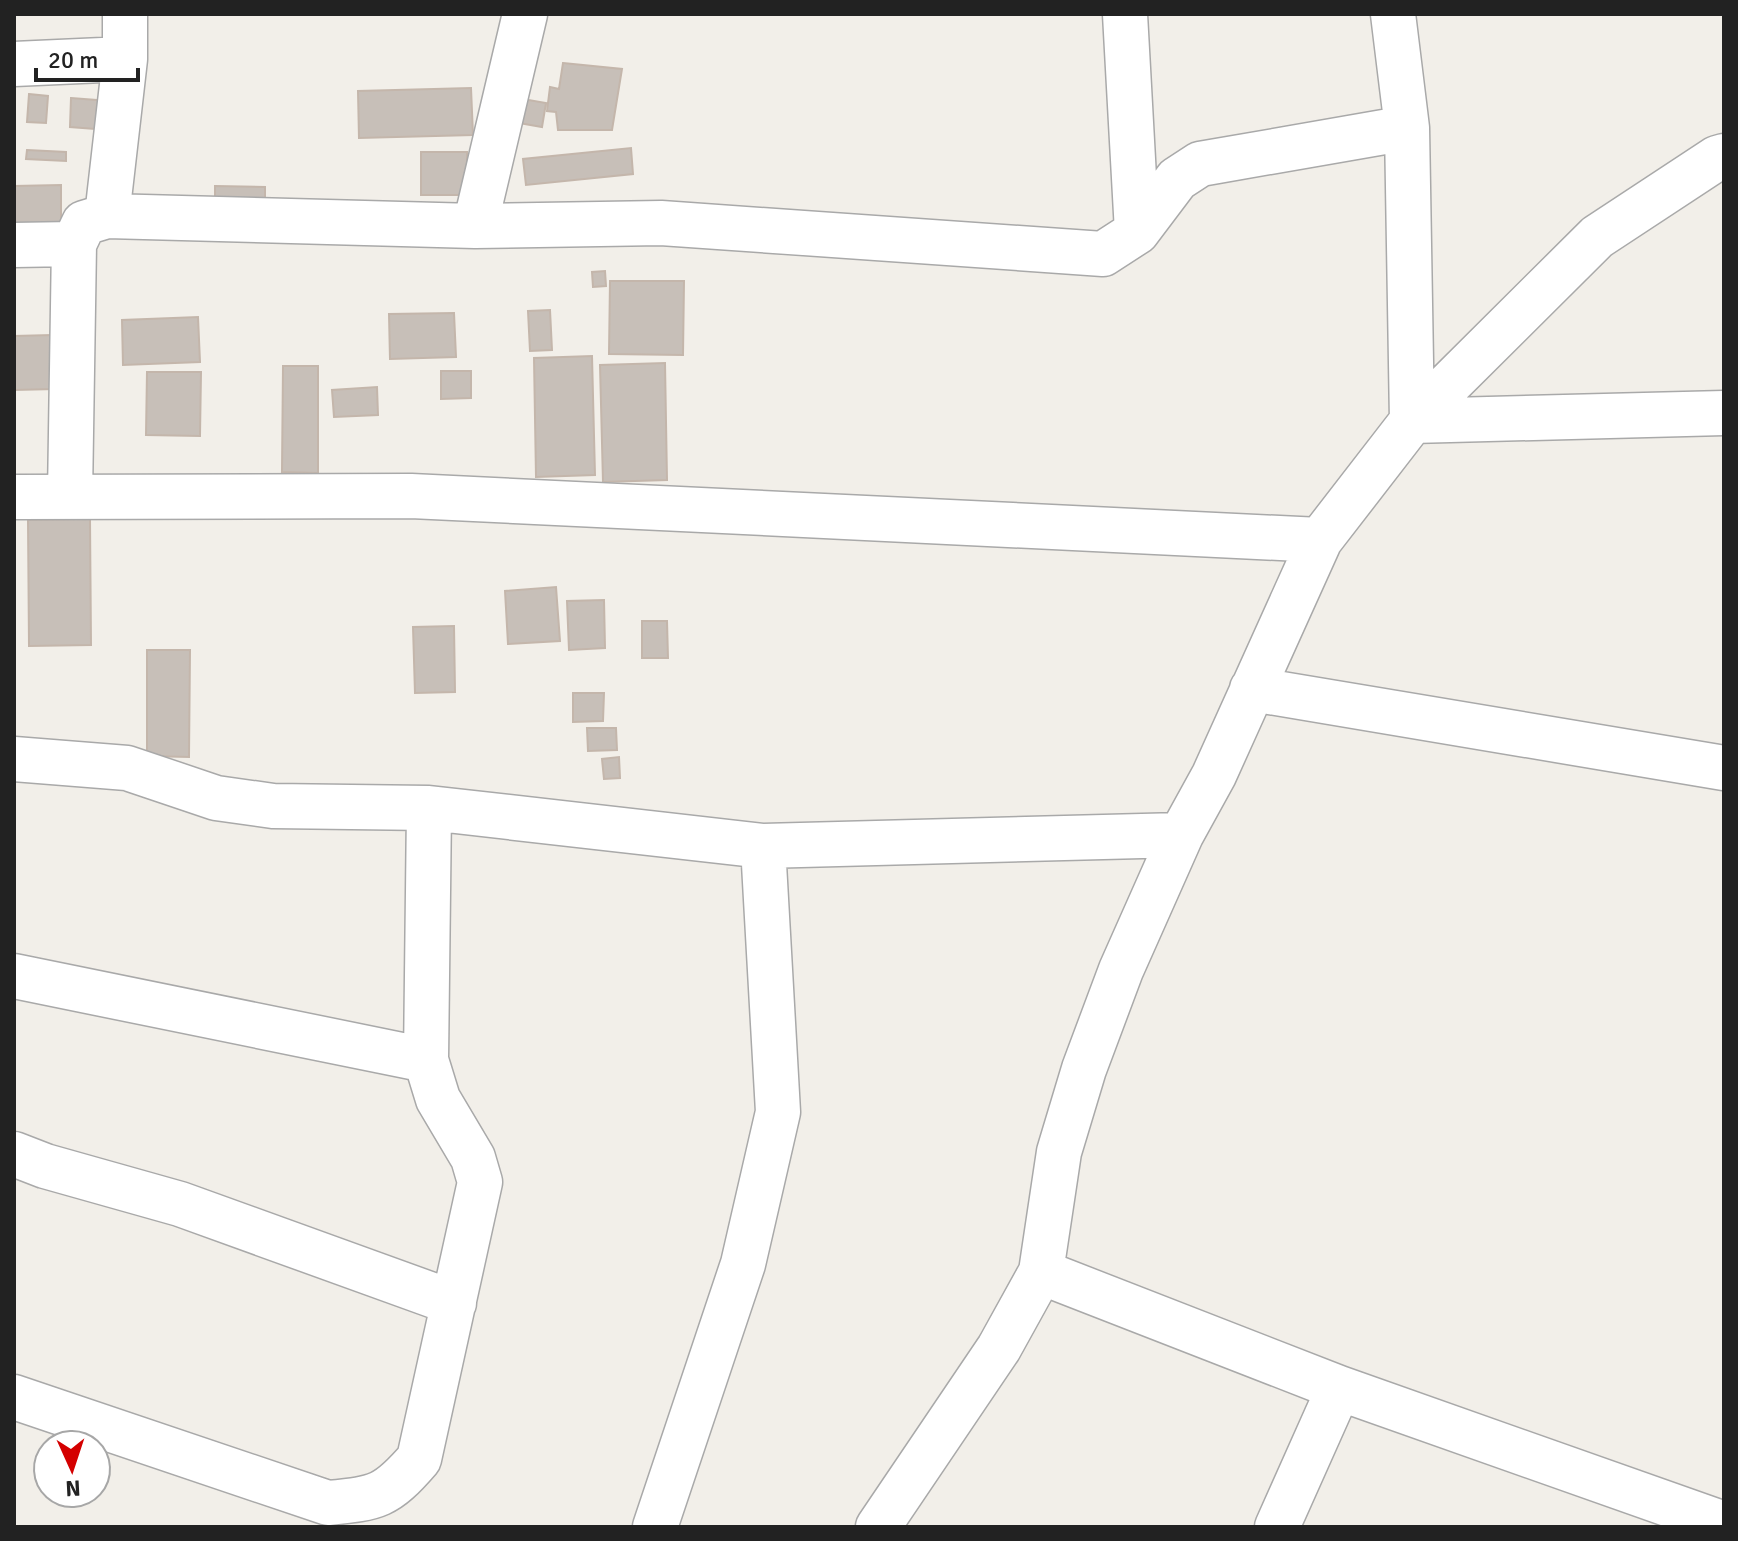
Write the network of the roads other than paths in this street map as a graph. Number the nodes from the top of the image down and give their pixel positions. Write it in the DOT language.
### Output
graph roads {
  1 [pos="125,14"];
  2 [pos="525,14"];
  3 [pos="1125,14"];
  4 [pos="1393,14"];
  5 [pos="125,59"];
  6 [pos="14,64"];
  7 [pos="1407,128"];
  8 [pos="1724,156"];
  9 [pos="107,216"];
  10 [pos="475,226"];
  11 [pos="1137,232"];
  12 [pos="74,244"];
  13 [pos="14,245"];
  14 [pos="1724,413"];
  15 [pos="1412,421"];
  16 [pos="70,496"];
  17 [pos="14,497"];
  18 [pos="1320,540"];
  19 [pos="1252,689"];
  20 [pos="14,759"];
  21 [pos="1724,768"];
  22 [pos="429,808"];
  23 [pos="1181,835"];
  24 [pos="763,846"];
  25 [pos="14,976"];
  26 [pos="426,1060"];
  27 [pos="14,1154"];
  28 [pos="1041,1272"];
  29 [pos="454,1303"];
  30 [pos="1339,1388"];
  31 [pos="14,1397"];
  32 [pos="1724,1524"];
  33 [pos="655,1527"];
  34 [pos="878,1527"];
  35 [pos="1277,1527"];
  1 -- 5 [label="street"];
  2 -- 10 [label="street"];
  3 -- 11 [label="street"];
  4 -- 7 [label="street"];
  5 -- 6 [label="street"];
  5 -- 9 [label="street"];
  7 -- 11 [label="street"];
  7 -- 15 [label="street"];
  8 -- 15 [label="street"];
  9 -- 10 [label="street"];
  9 -- 12 [label="street"];
  10 -- 11 [label="street"];
  12 -- 13 [label="street"];
  12 -- 16 [label="street"];
  14 -- 15 [label="street"];
  15 -- 18 [label="street"];
  16 -- 17 [label="street"];
  16 -- 18 [label="street"];
  18 -- 19 [label="street"];
  19 -- 21 [label="street"];
  19 -- 23 [label="street"];
  20 -- 22 [label="street"];
  22 -- 24 [label="street"];
  22 -- 26 [label="street"];
  23 -- 24 [label="street"];
  23 -- 28 [label="street"];
  24 -- 33 [label="street"];
  25 -- 26 [label="street"];
  26 -- 29 [label="street"];
  27 -- 29 [label="street"];
  28 -- 30 [label="street"];
  28 -- 34 [label="street"];
  29 -- 31 [label="street"];
  30 -- 32 [label="street"];
  30 -- 35 [label="street"];
}
